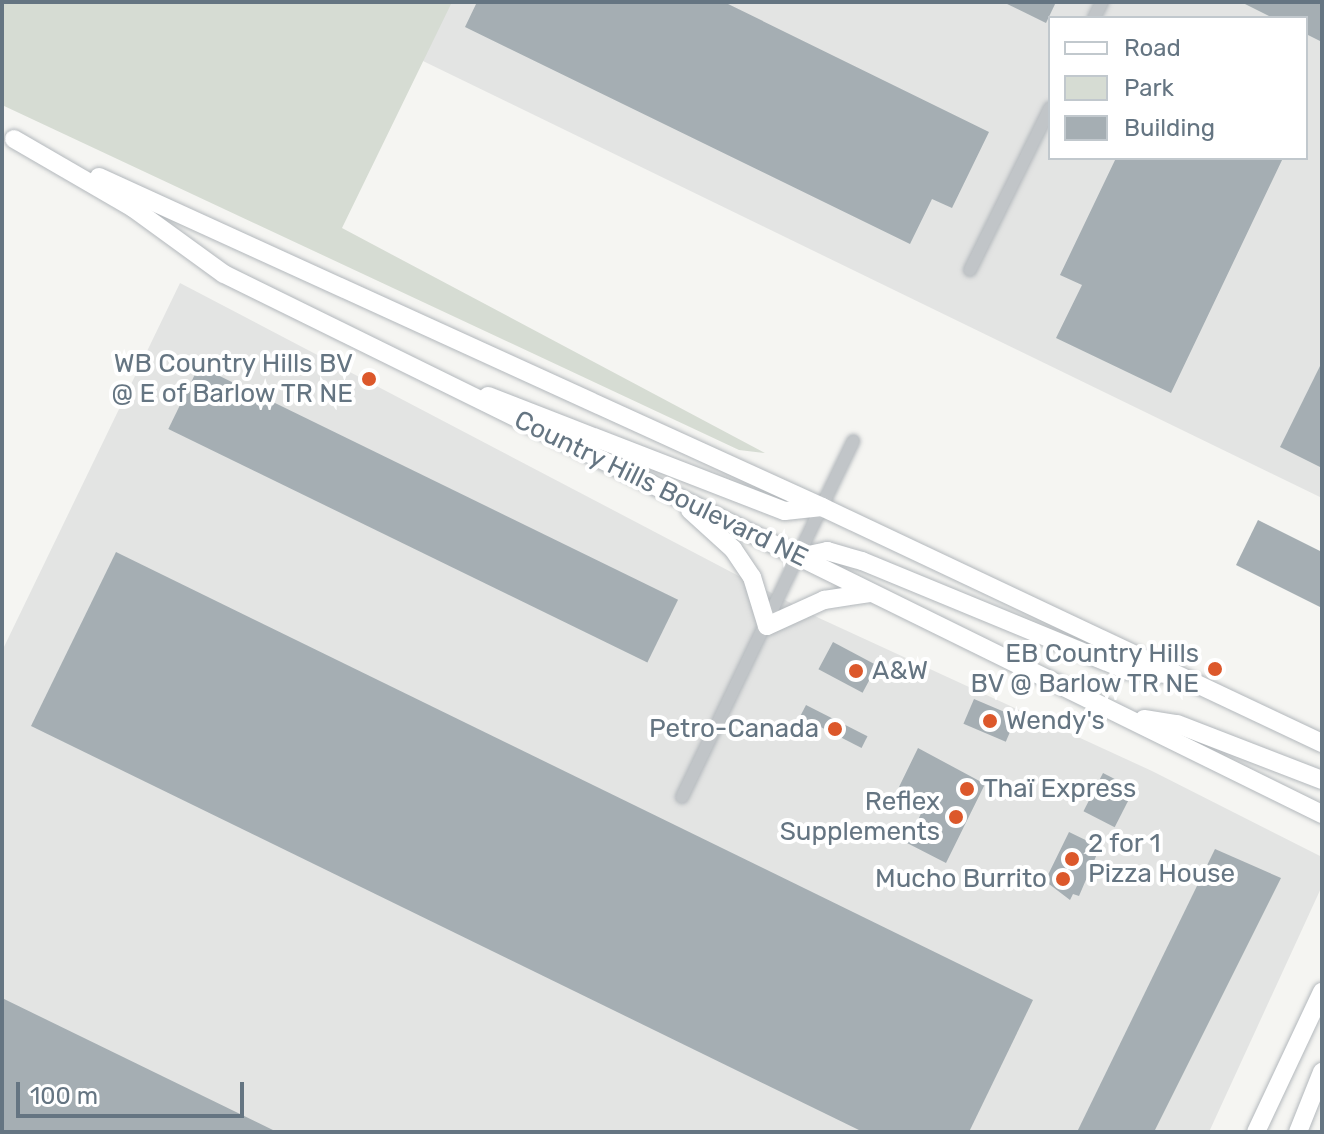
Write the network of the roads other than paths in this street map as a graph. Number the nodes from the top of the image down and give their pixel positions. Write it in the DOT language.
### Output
graph roads {
  1 [pos="1048,112"];
  2 [pos="8,136"];
  3 [pos="970,270"];
  4 [pos="455,388"];
  5 [pos="853,441"];
  6 [pos="673,495"];
  7 [pos="822,507"];
  8 [pos="799,557"];
  9 [pos="871,593"];
  10 [pos="767,626"];
  11 [pos="1182,676"];
  12 [pos="1125,716"];
  13 [pos="1322,743"];
  14 [pos="1322,780"];
  15 [pos="682,797"];
  16 [pos="1298,803"];
  17 [pos="1322,814"];
  18 [pos="1322,826"];
  19 [pos="1322,992"];
  20 [pos="1322,1072"];
  21 [pos="1322,1091"];
  22 [pos="1258,1132"];
  23 [pos="1299,1132"];
  1 -- 3 [label="street"];
  2 -- 4 [label="main road, Country Hills Boulevard NE"];
  2 -- 7 [label="main road, Country Hills Boulevard NE"];
  4 -- 6 [label="main road, Country Hills Boulevard NE"];
  4 -- 7 [label="main road"];
  5 -- 7 [label="street"];
  6 -- 8 [label="main road, Country Hills Boulevard NE"];
  6 -- 10 [label="main road"];
  7 -- 8 [label="street"];
  7 -- 11 [label="main road, Country Hills Boulevard NE"];
  8 -- 9 [label="main road, Country Hills Boulevard NE"];
  8 -- 10 [label="street"];
  8 -- 11 [label="main road"];
  9 -- 10 [label="main road"];
  9 -- 12 [label="main road, Country Hills Boulevard NE"];
  10 -- 15 [label="street"];
  11 -- 13 [label="main road, Country Hills Boulevard NE"];
  12 -- 14 [label="main road"];
  12 -- 16 [label="main road, Country Hills Boulevard NE"];
  16 -- 17 [label="main road, Country Hills Boulevard NE"];
  16 -- 18 [label="main road"];
  19 -- 22 [label="main road"];
  20 -- 23 [label="main road"];
  21 -- 23 [label="main road"];
}
